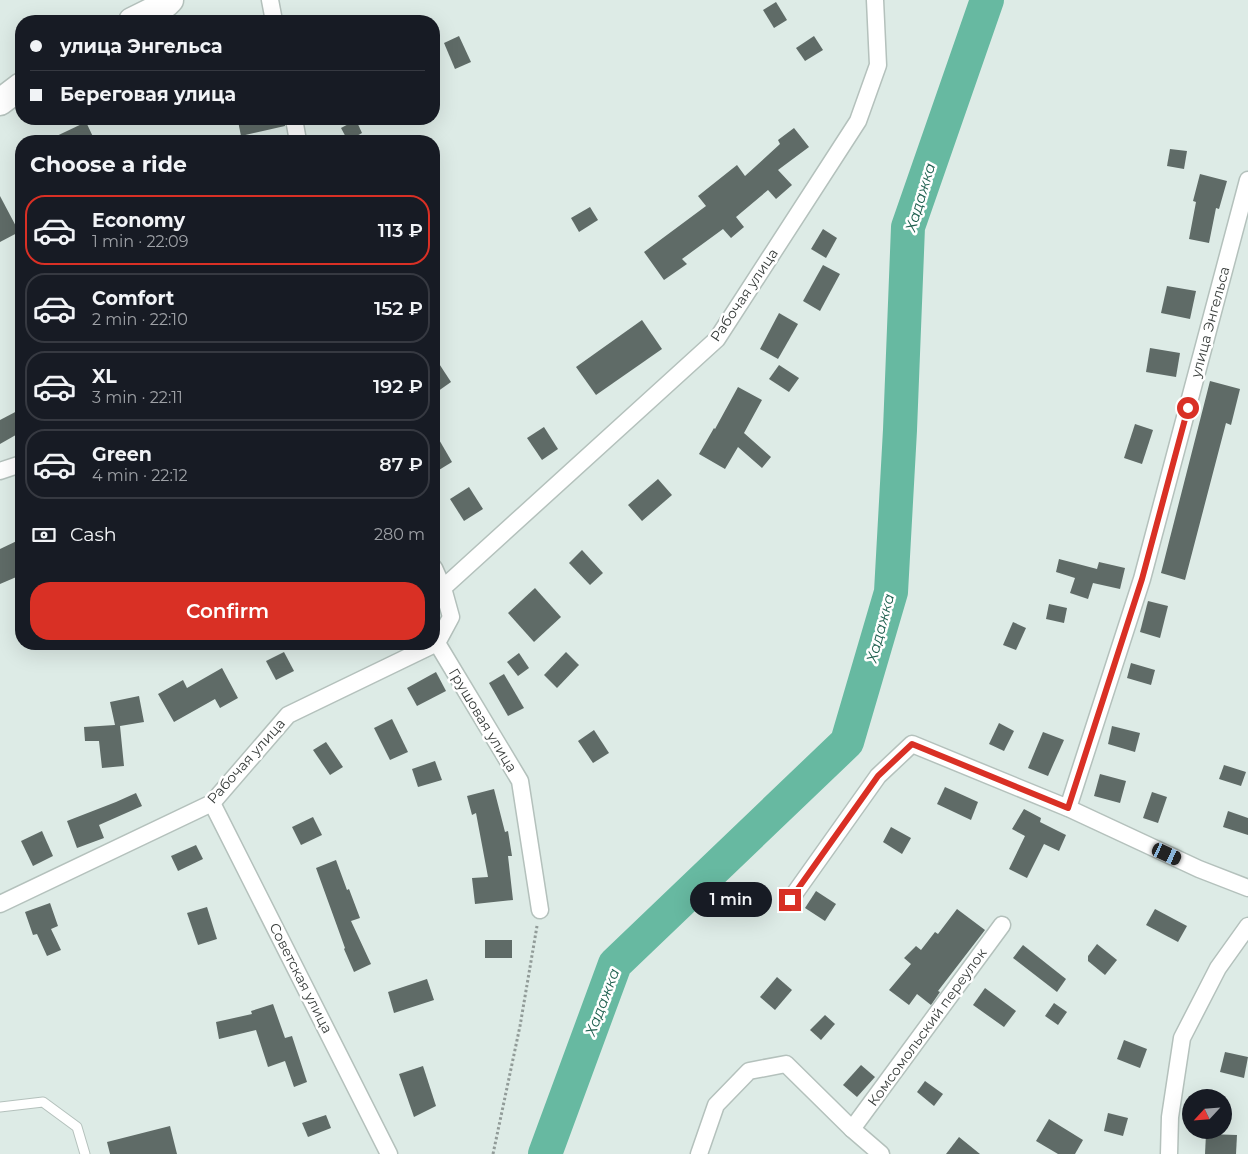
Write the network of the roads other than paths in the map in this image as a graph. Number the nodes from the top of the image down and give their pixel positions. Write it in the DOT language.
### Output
graph roads {
  1 [pos="170,0"];
  2 [pos="270,0"];
  3 [pos="875,0"];
  4 [pos="144,15"];
  5 [pos="273,15"];
  6 [pos="15,91"];
  7 [pos="0,102"];
  8 [pos="1248,180"];
  9 [pos="15,466"];
  10 [pos="0,472"];
  11 [pos="440,581"];
  12 [pos="443,588"];
  13 [pos="440,637"];
  14 [pos="440,648"];
  15 [pos="423,650"];
  16 [pos="212,803"];
  17 [pos="1068,808"];
  18 [pos="1248,888"];
  19 [pos="790,900"];
  20 [pos="0,904"];
  21 [pos="540,910"];
  22 [pos="1002,925"];
  23 [pos="1248,926"];
  24 [pos="0,1107"];
  25 [pos="852,1128"];
  26 [pos="85,1154"];
  27 [pos="389,1154"];
  28 [pos="699,1154"];
  29 [pos="880,1154"];
  30 [pos="1169,1154"];
  1 -- 4 [label="main road"];
  2 -- 5 [label="street"];
  3 -- 12 [label="street, Рабочая улица"];
  6 -- 7 [label="main road"];
  8 -- 17 [label="street, улица Энгельса"];
  9 -- 10 [label="street"];
  11 -- 12 [label="street"];
  12 -- 13 [label="street"];
  14 -- 21 [label="street, Грушовая улица"];
  15 -- 16 [label="street, Рабочая улица"];
  16 -- 20 [label="street, Рабочая улица"];
  16 -- 27 [label="street, Советская улица"];
  17 -- 18 [label="street"];
  17 -- 19 [label="street"];
  22 -- 25 [label="street, Комсомольский переулок"];
  23 -- 30 [label="street"];
  24 -- 26 [label="lane"];
  25 -- 28 [label="street"];
  25 -- 29 [label="street"];
}
